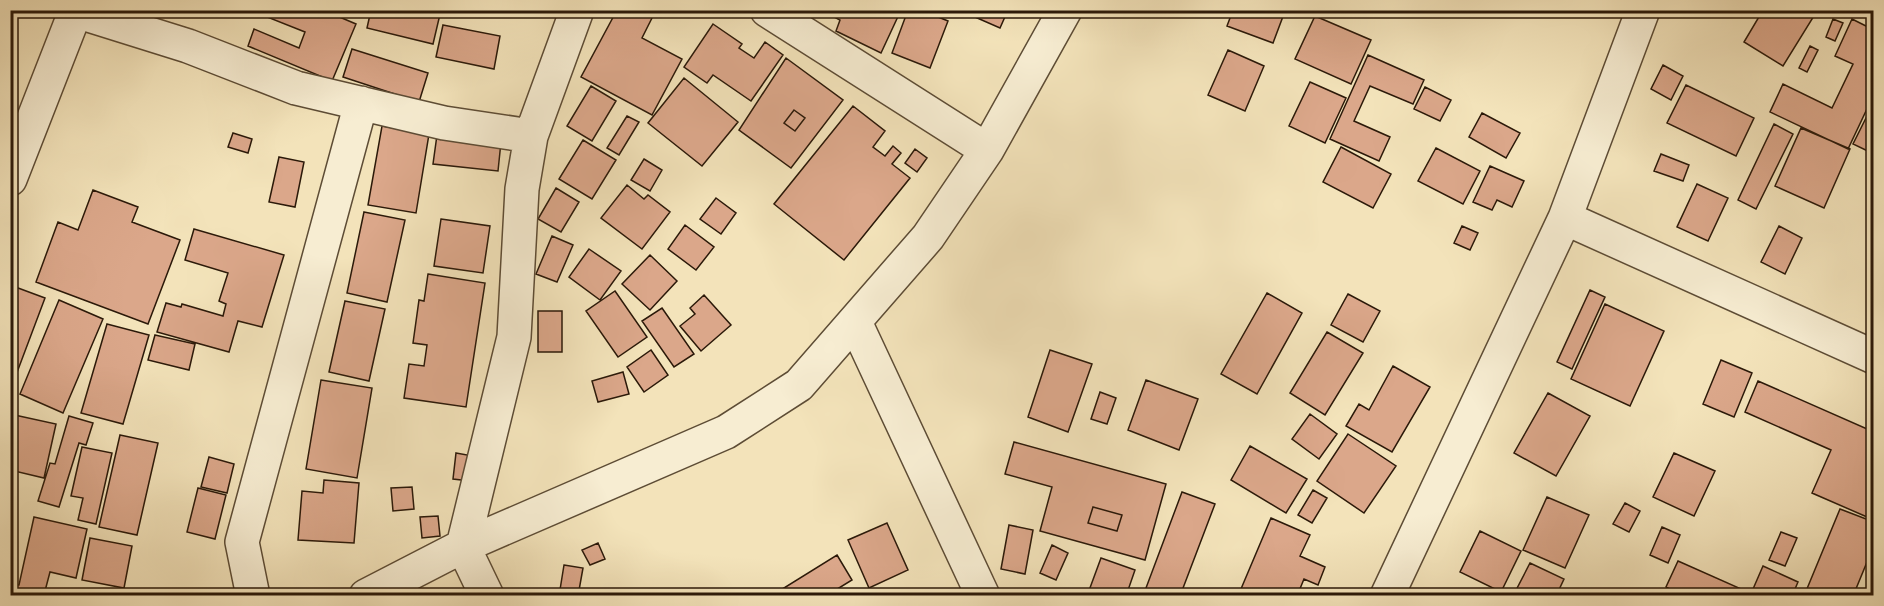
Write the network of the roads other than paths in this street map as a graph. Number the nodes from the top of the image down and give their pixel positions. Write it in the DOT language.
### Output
graph roads {
  1 [pos="577,10"];
  2 [pos="767,10"];
  3 [pos="1065,10"];
  4 [pos="1643,10"];
  5 [pos="76,11"];
  6 [pos="361,103"];
  7 [pos="531,136"];
  8 [pos="987,150"];
  9 [pos="10,179"];
  10 [pos="1565,218"];
  11 [pos="855,322"];
  12 [pos="1874,357"];
  13 [pos="463,546"];
  14 [pos="253,596"];
  15 [pos="366,596"];
  16 [pos="487,596"];
  17 [pos="983,596"];
  18 [pos="1387,596"];
  1 -- 7 [label="street"];
  2 -- 8 [label="street"];
  3 -- 8 [label="street"];
  4 -- 10 [label="street"];
  5 -- 6 [label="street"];
  5 -- 9 [label="street"];
  6 -- 7 [label="street"];
  6 -- 14 [label="street"];
  7 -- 13 [label="street"];
  8 -- 11 [label="street"];
  10 -- 12 [label="street"];
  10 -- 18 [label="street"];
  11 -- 13 [label="street"];
  11 -- 17 [label="street"];
  13 -- 15 [label="street"];
  13 -- 16 [label="street"];
}
